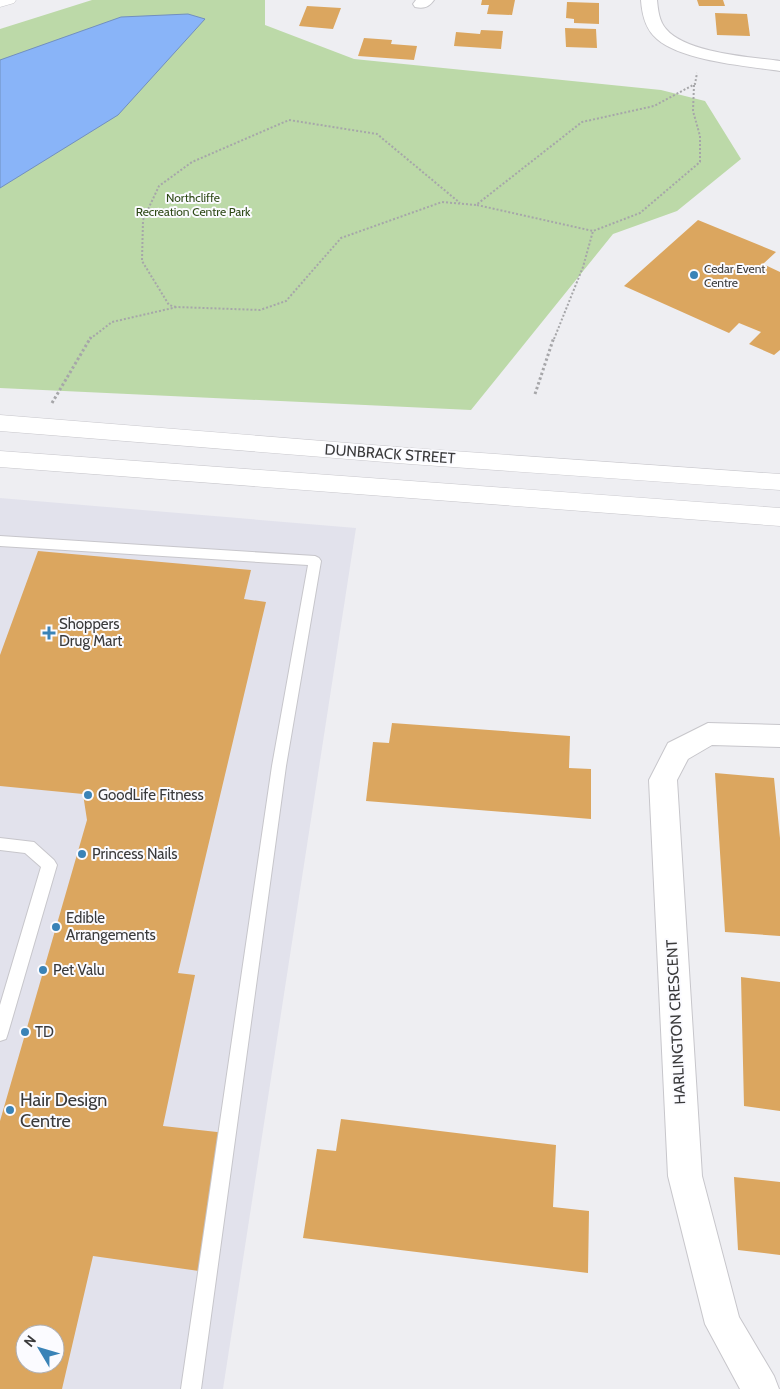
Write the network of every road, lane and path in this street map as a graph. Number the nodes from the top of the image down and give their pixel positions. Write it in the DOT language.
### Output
graph roads {
  1 [pos="8,0"];
  2 [pos="649,0"];
  3 [pos="0,2"];
  4 [pos="706,54"];
  5 [pos="780,66"];
  6 [pos="694,84"];
  7 [pos="460,203"];
  8 [pos="476,204"];
  9 [pos="593,231"];
  10 [pos="176,307"];
  11 [pos="535,394"];
  12 [pos="0,423"];
  13 [pos="38,427"];
  14 [pos="0,459"];
  15 [pos="780,482"];
  16 [pos="780,517"];
  17 [pos="0,541"];
  18 [pos="780,736"];
  19 [pos="0,844"];
  20 [pos="0,1033"];
  21 [pos="191,1389"];
  22 [pos="761,1389"];
  1 -- 3 [label="main road"];
  2 -- 4 [label="street"];
  4 -- 5 [label="street"];
  4 -- 6 [label="path"];
  6 -- 8 [label="path"];
  6 -- 9 [label="path"];
  7 -- 8 [label="path"];
  7 -- 10 [label="path"];
  7 -- 10 [label="path"];
  8 -- 9 [label="path"];
  9 -- 11 [label="path"];
  10 -- 13 [label="path"];
  12 -- 13 [label="main road, DUNBRACK STREET"];
  13 -- 15 [label="main road, DUNBRACK STREET"];
  14 -- 16 [label="main road"];
  17 -- 21 [label="lane"];
  18 -- 22 [label="street, HARLINGTON CRESCENT"];
  19 -- 20 [label="lane"];
}
